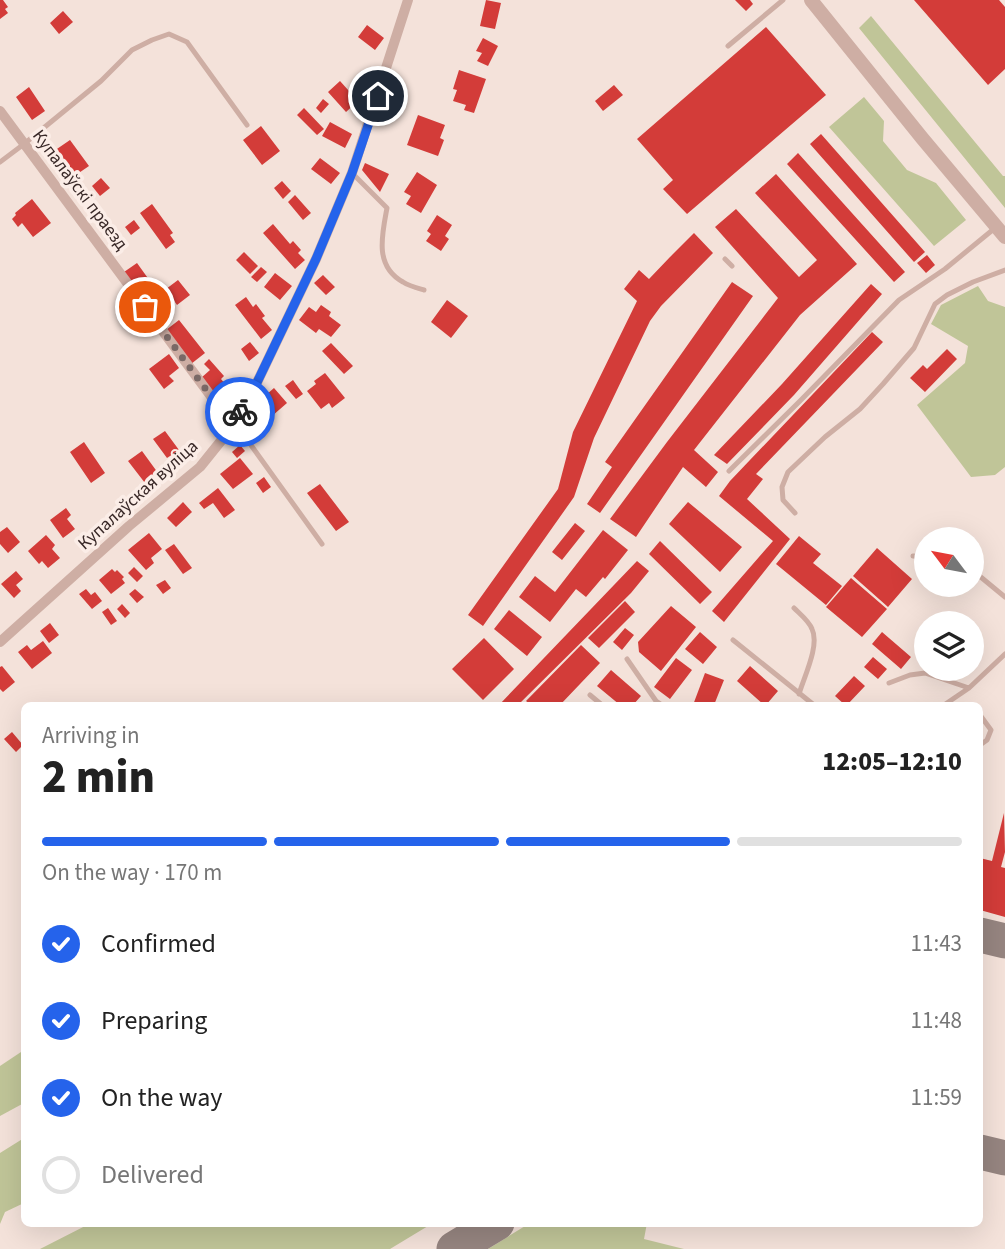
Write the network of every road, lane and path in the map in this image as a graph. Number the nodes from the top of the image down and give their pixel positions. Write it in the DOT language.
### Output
graph roads {
  1 [pos="408,0"];
  2 [pos="783,0"];
  3 [pos="811,0"];
  4 [pos="728,46"];
  5 [pos="0,111"];
  6 [pos="247,125"];
  7 [pos="24,145"];
  8 [pos="0,162"];
  9 [pos="352,173"];
  10 [pos="1001,232"];
  11 [pos="725,259"];
  12 [pos="732,266"];
  13 [pos="1005,270"];
  14 [pos="424,290"];
  15 [pos="233,426"];
  16 [pos="729,471"];
  17 [pos="795,513"];
  18 [pos="322,544"];
  19 [pos="984,580"];
  20 [pos="1005,597"];
  21 [pos="794,607"];
  22 [pos="733,640"];
  23 [pos="0,642"];
  24 [pos="1005,654"];
  25 [pos="627,659"];
  26 [pos="889,683"];
  27 [pos="969,688"];
  28 [pos="799,694"];
  29 [pos="590,695"];
  30 [pos="598,702"];
  31 [pos="658,702"];
  32 [pos="810,702"];
  33 [pos="948,702"];
  34 [pos="983,719"];
  35 [pos="983,743"];
  1 -- 9 [label="street, Купалаўская вуліца"];
  2 -- 4 [label="lane"];
  3 -- 10 [label="street"];
  5 -- 7 [label="street, Купалаўскі праезд"];
  6 -- 7 [label="lane"];
  7 -- 8 [label="lane"];
  7 -- 15 [label="street, Купалаўскі праезд"];
  9 -- 14 [label="lane"];
  9 -- 15 [label="street, Купалаўская вуліца"];
  10 -- 16 [label="lane"];
  11 -- 12 [label="lane"];
  13 -- 17 [label="lane"];
  15 -- 18 [label="lane"];
  15 -- 23 [label="street, Купалаўская вуліца"];
  19 -- 20 [label="lane"];
  21 -- 28 [label="lane"];
  22 -- 28 [label="lane"];
  24 -- 27 [label="lane"];
  25 -- 31 [label="lane"];
  26 -- 27 [label="lane"];
  27 -- 33 [label="lane"];
  28 -- 32 [label="lane"];
  29 -- 30 [label="lane"];
  34 -- 35 [label="lane"];
}
